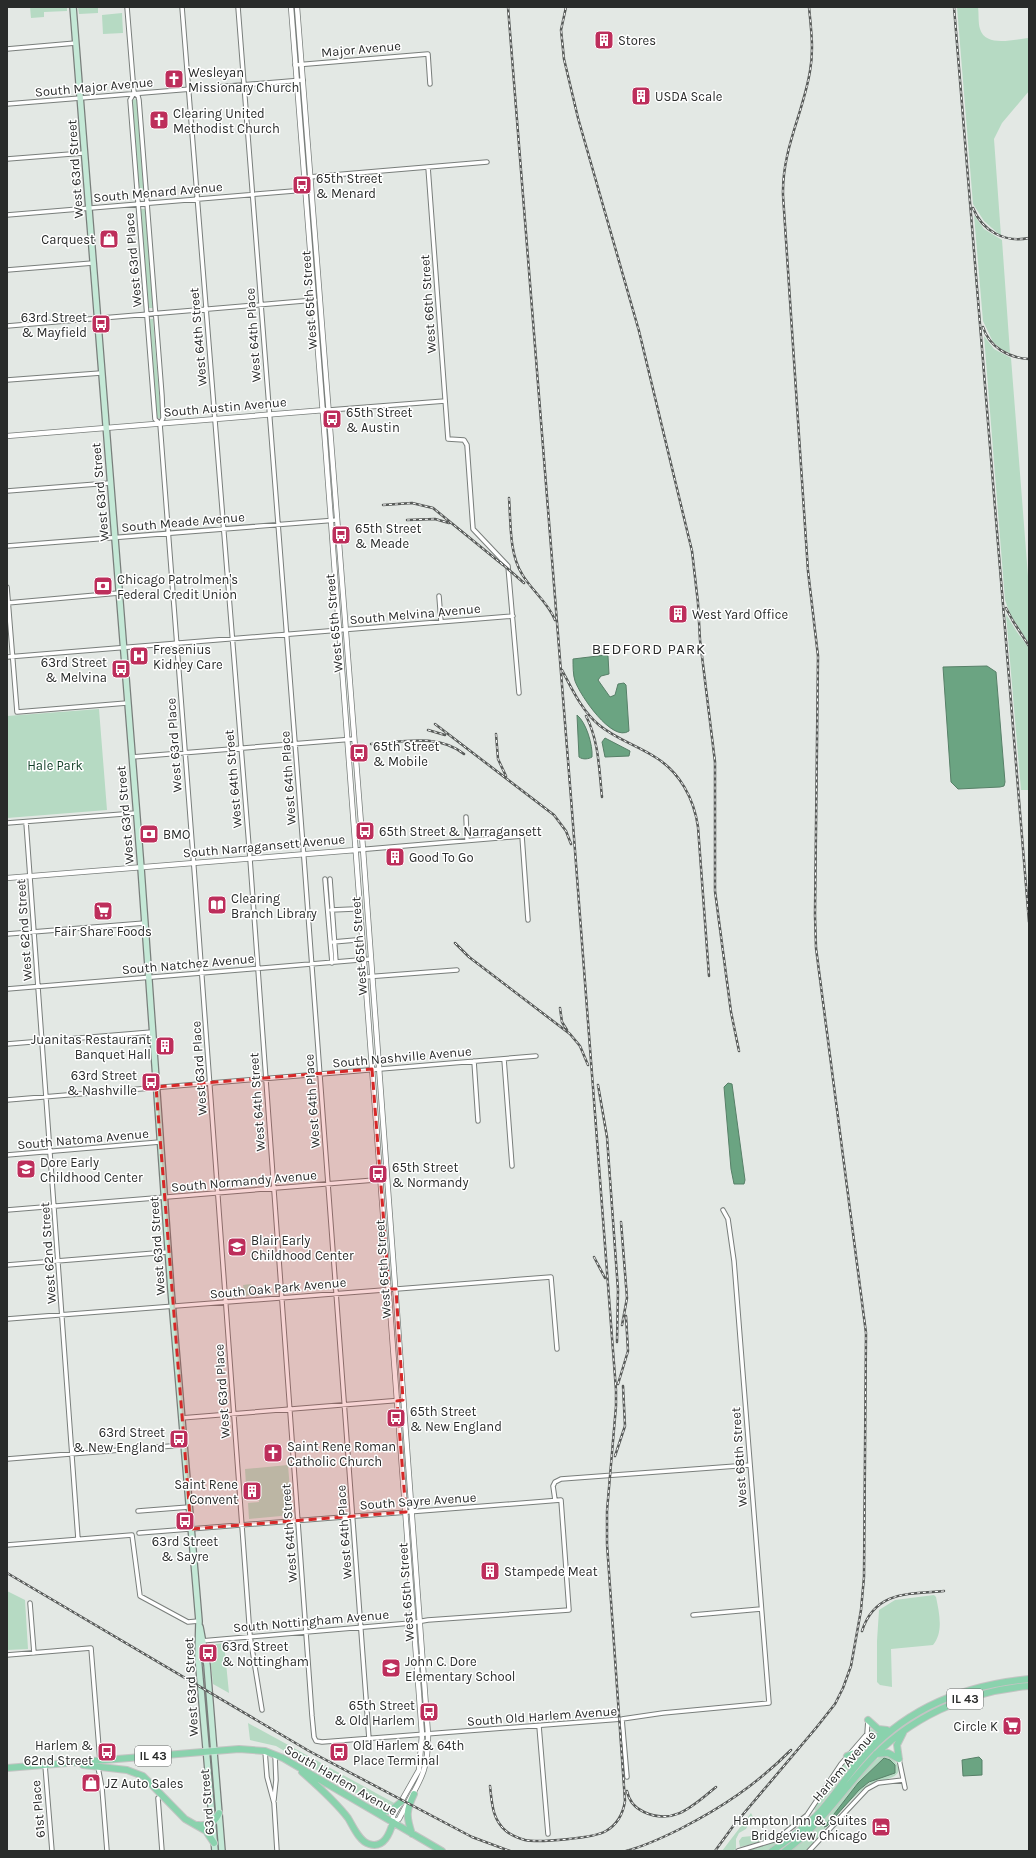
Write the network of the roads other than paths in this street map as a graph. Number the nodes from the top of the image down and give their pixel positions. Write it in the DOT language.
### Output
graph roads {
  1 [pos="73,7"];
  2 [pos="127,7"];
  3 [pos="182,7"];
  4 [pos="238,7"];
  5 [pos="290,7"];
  6 [pos="297,7"];
  7 [pos="76,43"];
  8 [pos="7,49"];
  9 [pos="295,64"];
  10 [pos="301,64"];
  11 [pos="296,80"];
  12 [pos="303,80"];
  13 [pos="430,84"];
  14 [pos="244,85"];
  15 [pos="188,89"];
  16 [pos="134,94"];
  17 [pos="80,98"];
  18 [pos="7,104"];
  19 [pos="84,153"];
  20 [pos="7,160"];
  21 [pos="486,162"];
  22 [pos="428,167"];
  23 [pos="310,176"];
  24 [pos="304,177"];
  25 [pos="305,190"];
  26 [pos="311,190"];
  27 [pos="252,194"];
  28 [pos="197,199"];
  29 [pos="147,203"];
  30 [pos="138,204"];
  31 [pos="89,208"];
  32 [pos="7,215"];
  33 [pos="93,263"];
  34 [pos="7,270"];
  35 [pos="314,300"];
  36 [pos="320,300"];
  37 [pos="261,305"];
  38 [pos="206,309"];
  39 [pos="156,313"];
  40 [pos="147,314"];
  41 [pos="97,318"];
  42 [pos="7,326"];
  43 [pos="101,373"];
  44 [pos="7,380"];
  45 [pos="445,401"];
  46 [pos="323,410"];
  47 [pos="328,410"];
  48 [pos="270,414"];
  49 [pos="215,419"];
  50 [pos="160,424"];
  51 [pos="106,428"];
  52 [pos="7,436"];
  53 [pos="110,483"];
  54 [pos="329,490"];
  55 [pos="334,490"];
  56 [pos="7,491"];
  57 [pos="331,520"];
  58 [pos="337,520"];
  59 [pos="278,525"];
  60 [pos="223,529"];
  61 [pos="168,533"];
  62 [pos="114,538"];
  63 [pos="7,546"];
  64 [pos="7,587"];
  65 [pos="119,593"];
  66 [pos="439,596"];
  67 [pos="8,602"];
  68 [pos="513,616"];
  69 [pos="441,622"];
  70 [pos="339,630"];
  71 [pos="345,630"];
  72 [pos="287,634"];
  73 [pos="232,639"];
  74 [pos="176,644"];
  75 [pos="123,648"];
  76 [pos="12,656"];
  77 [pos="7,657"];
  78 [pos="518,693"];
  79 [pos="128,703"];
  80 [pos="348,740"];
  81 [pos="354,740"];
  82 [pos="295,744"];
  83 [pos="241,749"];
  84 [pos="185,753"];
  85 [pos="132,757"];
  86 [pos="136,812"];
  87 [pos="466,817"];
  88 [pos="26,822"];
  89 [pos="7,823"];
  90 [pos="467,840"];
  91 [pos="363,849"];
  92 [pos="356,850"];
  93 [pos="304,854"];
  94 [pos="250,859"];
  95 [pos="194,863"];
  96 [pos="141,868"];
  97 [pos="30,876"];
  98 [pos="7,878"];
  99 [pos="328,879"];
  100 [pos="354,909"];
  101 [pos="330,911"];
  102 [pos="528,920"];
  103 [pos="144,922"];
  104 [pos="34,932"];
  105 [pos="7,934"];
  106 [pos="356,940"];
  107 [pos="332,942"];
  108 [pos="371,959"];
  109 [pos="364,960"];
  110 [pos="334,963"];
  111 [pos="312,964"];
  112 [pos="258,969"];
  113 [pos="457,970"];
  114 [pos="202,973"];
  115 [pos="372,976"];
  116 [pos="365,977"];
  117 [pos="148,978"];
  118 [pos="38,986"];
  119 [pos="7,989"];
  120 [pos="152,1032"];
  121 [pos="42,1042"];
  122 [pos="7,1044"];
  123 [pos="536,1056"];
  124 [pos="504,1059"];
  125 [pos="474,1061"];
  126 [pos="372,1069"];
  127 [pos="379,1069"];
  128 [pos="320,1074"];
  129 [pos="266,1078"];
  130 [pos="210,1083"];
  131 [pos="156,1087"];
  132 [pos="46,1096"];
  133 [pos="7,1100"];
  134 [pos="478,1121"];
  135 [pos="160,1142"];
  136 [pos="50,1151"];
  137 [pos="7,1155"];
  138 [pos="512,1166"];
  139 [pos="381,1179"];
  140 [pos="387,1179"];
  141 [pos="328,1184"];
  142 [pos="274,1188"];
  143 [pos="218,1193"];
  144 [pos="164,1197"];
  145 [pos="54,1206"];
  146 [pos="7,1210"];
  147 [pos="723,1210"];
  148 [pos="168,1252"];
  149 [pos="58,1261"];
  150 [pos="7,1265"];
  151 [pos="396,1289"];
  152 [pos="389,1290"];
  153 [pos="336,1294"];
  154 [pos="282,1298"];
  155 [pos="226,1303"];
  156 [pos="172,1306"];
  157 [pos="62,1315"];
  158 [pos="7,1319"];
  159 [pos="557,1348"];
  160 [pos="397,1400"];
  161 [pos="403,1400"];
  162 [pos="344,1405"];
  163 [pos="290,1409"];
  164 [pos="234,1414"];
  165 [pos="181,1418"];
  166 [pos="184,1445"];
  167 [pos="72,1454"];
  168 [pos="7,1459"];
  169 [pos="750,1465"];
  170 [pos="555,1500"];
  171 [pos="189,1507"];
  172 [pos="138,1511"];
  173 [pos="406,1512"];
  174 [pos="412,1512"];
  175 [pos="353,1516"];
  176 [pos="298,1521"];
  177 [pos="242,1525"];
  178 [pos="191,1529"];
  179 [pos="139,1533"];
  180 [pos="78,1539"];
  181 [pos="7,1545"];
  182 [pos="30,1604"];
  183 [pos="761,1609"];
  184 [pos="569,1610"];
  185 [pos="693,1615"];
  186 [pos="199,1621"];
  187 [pos="420,1621"];
  188 [pos="414,1622"];
  189 [pos="361,1627"];
  190 [pos="306,1632"];
  191 [pos="250,1636"];
  192 [pos="201,1641"];
  193 [pos="34,1653"];
  194 [pos="7,1655"];
  195 [pos="1029,1679"];
  196 [pos="1029,1686"];
  197 [pos="769,1704"];
  198 [pos="262,1710"];
  199 [pos="622,1719"];
  200 [pos="868,1720"];
  201 [pos="539,1726"];
  202 [pos="896,1726"];
  203 [pos="906,1729"];
  204 [pos="887,1730"];
  205 [pos="425,1734"];
  206 [pos="369,1738"];
  207 [pos="316,1741"];
  208 [pos="213,1751"];
  209 [pos="265,1751"];
  210 [pos="206,1752"];
  211 [pos="876,1754"];
  212 [pos="275,1755"];
  213 [pos="847,1756"];
  214 [pos="899,1759"];
  215 [pos="292,1763"];
  216 [pos="99,1764"];
  217 [pos="45,1765"];
  218 [pos="7,1768"];
  219 [pos="853,1769"];
  220 [pos="627,1777"];
  221 [pos="903,1780"];
  222 [pos="906,1788"];
  223 [pos="414,1794"];
  224 [pos="158,1798"];
  225 [pos="401,1802"];
  226 [pos="274,1803"];
  227 [pos="375,1812"];
  228 [pos="219,1813"];
  229 [pos="393,1822"];
  230 [pos="212,1823"];
  231 [pos="193,1824"];
  232 [pos="412,1834"];
  233 [pos="548,1834"];
  234 [pos="214,1843"];
  235 [pos="52,1851"];
  236 [pos="107,1851"];
  237 [pos="162,1851"];
  238 [pos="215,1851"];
  239 [pos="222,1851"];
  240 [pos="277,1851"];
  241 [pos="442,1851"];
  242 [pos="738,1851"];
  243 [pos="772,1851"];
  244 [pos="785,1851"];
  245 [pos="809,1851"];
  1 -- 7 [label="main road, West 63rd Street"];
  2 -- 16 [label="street, West 63rd Place"];
  3 -- 15 [label="street, West 64th Street"];
  4 -- 14 [label="street, West 64th Place"];
  5 -- 9 [label="street, West 65th Street"];
  6 -- 10 [label="street, West 65th Street"];
  7 -- 8 [label="street"];
  7 -- 17 [label="main road, West 63rd Street"];
  9 -- 10 [label="street, Major Avenue"];
  9 -- 11 [label="street, West 65th Street"];
  10 -- 12 [label="street, West 65th Street"];
  10 -- 13 [label="street, Major Avenue"];
  11 -- 12 [label="street, South Major Avenue"];
  11 -- 14 [label="street, South Major Avenue"];
  11 -- 24 [label="street, West 65th Street"];
  12 -- 23 [label="street, West 65th Street"];
  14 -- 15 [label="street, South Major Avenue"];
  14 -- 27 [label="street, West 64th Place"];
  15 -- 16 [label="street, South Major Avenue"];
  15 -- 28 [label="street, West 64th Street"];
  16 -- 17 [label="street, South Major Avenue"];
  16 -- 29 [label="street, West 63rd Place"];
  16 -- 30 [label="street, West 63rd Place"];
  17 -- 18 [label="street, South Major Avenue"];
  17 -- 19 [label="main road, West 63rd Street"];
  19 -- 20 [label="street"];
  19 -- 31 [label="main road, West 63rd Street"];
  21 -- 22 [label="street"];
  22 -- 23 [label="street"];
  22 -- 45 [label="street, West 66th Street"];
  23 -- 24 [label="street"];
  23 -- 26 [label="street, West 65th Street"];
  24 -- 25 [label="street, West 65th Street"];
  25 -- 26 [label="street, South Menard Avenue"];
  25 -- 27 [label="street, South Menard Avenue"];
  25 -- 35 [label="street, West 65th Street"];
  26 -- 36 [label="street, West 65th Street"];
  27 -- 28 [label="street, South Menard Avenue"];
  27 -- 37 [label="street, West 64th Place"];
  28 -- 29 [label="street, South Menard Avenue"];
  28 -- 38 [label="street, West 64th Street"];
  29 -- 30 [label="street, South Menard Avenue"];
  29 -- 39 [label="street, West 63rd Place"];
  30 -- 31 [label="street, South Menard Avenue"];
  30 -- 40 [label="street, West 63rd Place"];
  31 -- 32 [label="street, South Menard Avenue"];
  31 -- 33 [label="main road, West 63rd Street"];
  33 -- 34 [label="street"];
  33 -- 41 [label="main road, West 63rd Street"];
  35 -- 36 [label="street"];
  35 -- 37 [label="street"];
  35 -- 46 [label="street, West 65th Street"];
  36 -- 47 [label="street, West 65th Street"];
  37 -- 38 [label="street"];
  37 -- 48 [label="street, West 64th Place"];
  38 -- 39 [label="street"];
  38 -- 49 [label="street, West 64th Street"];
  39 -- 40 [label="street"];
  39 -- 50 [label="street, West 63rd Place"];
  40 -- 41 [label="street"];
  40 -- 50 [label="street, West 63rd Place"];
  41 -- 42 [label="street"];
  41 -- 43 [label="main road, West 63rd Street"];
  43 -- 44 [label="street"];
  43 -- 51 [label="main road, West 63rd Street"];
  45 -- 47 [label="street, South Austin Avenue"];
  45 -- 68 [label="street, West 66th Street"];
  46 -- 47 [label="street, South Austin Avenue"];
  46 -- 48 [label="street, South Austin Avenue"];
  46 -- 54 [label="street, West 65th Street"];
  47 -- 55 [label="street, West 65th Street"];
  48 -- 49 [label="street, South Austin Avenue"];
  48 -- 59 [label="street, West 64th Place"];
  49 -- 50 [label="street, South Austin Avenue"];
  49 -- 60 [label="street, West 64th Street"];
  50 -- 51 [label="street, South Austin Avenue"];
  50 -- 61 [label="street, West 63rd Place"];
  51 -- 52 [label="street, South Austin Avenue"];
  51 -- 53 [label="main road, West 63rd Street"];
  53 -- 56 [label="street"];
  53 -- 62 [label="main road, West 63rd Street"];
  54 -- 55 [label="street"];
  54 -- 57 [label="street, West 65th Street"];
  55 -- 58 [label="street, West 65th Street"];
  57 -- 58 [label="street, South Meade Avenue"];
  57 -- 59 [label="street, South Meade Avenue"];
  57 -- 70 [label="street, West 65th Street"];
  58 -- 71 [label="street, West 65th Street"];
  59 -- 60 [label="street, South Meade Avenue"];
  59 -- 72 [label="street, West 64th Place"];
  60 -- 61 [label="street, South Meade Avenue"];
  60 -- 73 [label="street, West 64th Street"];
  61 -- 62 [label="street, South Meade Avenue"];
  61 -- 74 [label="street, West 63rd Place"];
  62 -- 63 [label="street, South Meade Avenue"];
  62 -- 65 [label="main road, West 63rd Street"];
  64 -- 67 [label="street"];
  65 -- 67 [label="street"];
  65 -- 75 [label="main road, West 63rd Street"];
  66 -- 69 [label="street"];
  67 -- 76 [label="street"];
  68 -- 69 [label="street, South Melvina Avenue"];
  68 -- 78 [label="street"];
  69 -- 71 [label="street, South Melvina Avenue"];
  70 -- 71 [label="street, South Melvina Avenue"];
  70 -- 72 [label="street, South Melvina Avenue"];
  70 -- 80 [label="street, West 65th Street"];
  71 -- 81 [label="street, West 65th Street"];
  72 -- 73 [label="street, South Melvina Avenue"];
  72 -- 82 [label="street, West 64th Place"];
  73 -- 74 [label="street, South Melvina Avenue"];
  73 -- 83 [label="street, West 64th Street"];
  74 -- 75 [label="street, South Melvina Avenue"];
  74 -- 84 [label="street, West 63rd Place"];
  75 -- 76 [label="street, South Melvina Avenue"];
  75 -- 79 [label="main road, West 63rd Street"];
  76 -- 77 [label="street, South Melvina Avenue"];
  76 -- 79 [label="street"];
  79 -- 85 [label="main road, West 63rd Street"];
  80 -- 81 [label="street"];
  80 -- 82 [label="street"];
  80 -- 92 [label="street, West 65th Street"];
  81 -- 91 [label="street, West 65th Street"];
  82 -- 83 [label="street"];
  82 -- 93 [label="street, West 64th Place"];
  83 -- 84 [label="street"];
  83 -- 94 [label="street, West 64th Street"];
  84 -- 85 [label="street"];
  84 -- 95 [label="street, West 63rd Place"];
  85 -- 86 [label="main road, West 63rd Street"];
  86 -- 88 [label="street"];
  86 -- 96 [label="main road, West 63rd Street"];
  87 -- 90 [label="street"];
  88 -- 89 [label="street"];
  88 -- 97 [label="street, West 62nd Street"];
  90 -- 91 [label="street, South Narragansett Avenue"];
  90 -- 102 [label="street, South Narragansett Avenue"];
  91 -- 92 [label="street, South Narragansett Avenue"];
  91 -- 108 [label="street, West 65th Street"];
  92 -- 93 [label="street, South Narragansett Avenue"];
  92 -- 109 [label="street, West 65th Street"];
  93 -- 94 [label="street, South Narragansett Avenue"];
  93 -- 111 [label="street, West 64th Place"];
  94 -- 95 [label="street, South Narragansett Avenue"];
  94 -- 112 [label="street, West 64th Street"];
  95 -- 96 [label="street, South Narragansett Avenue"];
  95 -- 114 [label="street, West 63rd Place"];
  96 -- 97 [label="street, South Narragansett Avenue"];
  96 -- 103 [label="main road, West 63rd Street"];
  97 -- 98 [label="street, South Narragansett Avenue"];
  97 -- 104 [label="street, West 62nd Street"];
  99 -- 101 [label="street"];
  100 -- 101 [label="street"];
  101 -- 107 [label="street"];
  103 -- 104 [label="street"];
  103 -- 117 [label="main road, West 63rd Street"];
  104 -- 105 [label="street"];
  104 -- 118 [label="street, West 62nd Street"];
  106 -- 107 [label="street"];
  107 -- 110 [label="street"];
  108 -- 109 [label="street, South Natchez Avenue"];
  108 -- 115 [label="street, West 65th Street"];
  109 -- 110 [label="street, South Natchez Avenue"];
  109 -- 116 [label="street, West 65th Street"];
  110 -- 111 [label="street, South Natchez Avenue"];
  111 -- 112 [label="street, South Natchez Avenue"];
  111 -- 128 [label="street, West 64th Place"];
  112 -- 114 [label="street, South Natchez Avenue"];
  112 -- 129 [label="street, West 64th Street"];
  113 -- 115 [label="street"];
  114 -- 117 [label="street, South Natchez Avenue"];
  114 -- 130 [label="street, West 63rd Place"];
  115 -- 116 [label="street"];
  115 -- 127 [label="street, West 65th Street"];
  116 -- 126 [label="street, West 65th Street"];
  117 -- 118 [label="street, South Natchez Avenue"];
  117 -- 120 [label="main road, West 63rd Street"];
  118 -- 119 [label="street, South Natchez Avenue"];
  118 -- 121 [label="street, West 62nd Street"];
  120 -- 121 [label="street"];
  120 -- 131 [label="main road, West 63rd Street"];
  121 -- 122 [label="street"];
  121 -- 132 [label="street, West 62nd Street"];
  123 -- 124 [label="street, South Nashville Avenue"];
  124 -- 125 [label="street, South Nashville Avenue"];
  124 -- 138 [label="street"];
  125 -- 127 [label="street, South Nashville Avenue"];
  125 -- 134 [label="street"];
  126 -- 127 [label="street, South Nashville Avenue"];
  126 -- 128 [label="street, South Nashville Avenue"];
  126 -- 139 [label="street, West 65th Street"];
  127 -- 140 [label="street, West 65th Street"];
  128 -- 129 [label="street, South Nashville Avenue"];
  128 -- 141 [label="street, West 64th Place"];
  129 -- 130 [label="street, South Nashville Avenue"];
  129 -- 142 [label="street, West 64th Street"];
  130 -- 131 [label="street, South Nashville Avenue"];
  130 -- 143 [label="street, West 63rd Place"];
  131 -- 132 [label="street, South Nashville Avenue"];
  131 -- 135 [label="main road, West 63rd Street"];
  132 -- 133 [label="street, South Nashville Avenue"];
  132 -- 136 [label="street, West 62nd Street"];
  135 -- 136 [label="street, South Natoma Avenue"];
  135 -- 144 [label="main road, West 63rd Street"];
  136 -- 137 [label="street, South Natoma Avenue"];
  136 -- 145 [label="street, West 62nd Street"];
  139 -- 140 [label="street, South Normandy Avenue"];
  139 -- 141 [label="street, South Normandy Avenue"];
  139 -- 152 [label="street, West 65th Street"];
  140 -- 151 [label="street, West 65th Street"];
  141 -- 142 [label="street, South Normandy Avenue"];
  141 -- 153 [label="street, West 64th Place"];
  142 -- 143 [label="street, South Normandy Avenue"];
  142 -- 154 [label="street, West 64th Street"];
  143 -- 144 [label="street, South Normandy Avenue"];
  143 -- 155 [label="street, West 63rd Place"];
  144 -- 145 [label="street, South Normandy Avenue"];
  144 -- 148 [label="main road, West 63rd Street"];
  145 -- 146 [label="street, South Normandy Avenue"];
  145 -- 149 [label="street, West 62nd Street"];
  147 -- 169 [label="street, West 68th Street"];
  148 -- 149 [label="street"];
  148 -- 156 [label="main road, West 63rd Street"];
  149 -- 150 [label="street"];
  149 -- 157 [label="street, West 62nd Street"];
  151 -- 152 [label="street, South Oak Park Avenue"];
  151 -- 159 [label="street, South Oak Park Avenue"];
  151 -- 161 [label="street, West 65th Street"];
  152 -- 153 [label="street, South Oak Park Avenue"];
  152 -- 160 [label="street, West 65th Street"];
  153 -- 154 [label="street, South Oak Park Avenue"];
  153 -- 162 [label="street, West 64th Place"];
  154 -- 155 [label="street, South Oak Park Avenue"];
  154 -- 163 [label="street, West 64th Street"];
  155 -- 156 [label="street, South Oak Park Avenue"];
  155 -- 164 [label="street, West 63rd Place"];
  156 -- 157 [label="street, South Oak Park Avenue"];
  156 -- 165 [label="main road, West 63rd Street"];
  157 -- 158 [label="street, South Oak Park Avenue"];
  157 -- 167 [label="street, West 62nd Street"];
  160 -- 161 [label="street"];
  160 -- 162 [label="street"];
  160 -- 173 [label="street, West 65th Street"];
  161 -- 174 [label="street, West 65th Street"];
  162 -- 163 [label="street"];
  162 -- 175 [label="street, West 64th Place"];
  163 -- 164 [label="street"];
  163 -- 176 [label="street, West 64th Street"];
  164 -- 165 [label="street"];
  164 -- 177 [label="street, West 63rd Place"];
  165 -- 166 [label="main road, West 63rd Street"];
  166 -- 167 [label="street"];
  166 -- 171 [label="main road, West 63rd Street"];
  167 -- 168 [label="street"];
  167 -- 180 [label="street, West 62nd Street"];
  169 -- 170 [label="street"];
  169 -- 183 [label="street, West 68th Street"];
  170 -- 174 [label="street, South Sayre Avenue"];
  170 -- 184 [label="street, South Sayre Avenue"];
  171 -- 172 [label="street"];
  171 -- 178 [label="main road, West 63rd Street"];
  173 -- 174 [label="street, South Sayre Avenue"];
  173 -- 175 [label="street, South Sayre Avenue"];
  173 -- 188 [label="street, West 65th Street"];
  174 -- 187 [label="street, West 65th Street"];
  175 -- 176 [label="street, South Sayre Avenue"];
  175 -- 189 [label="street, West 64th Place"];
  176 -- 177 [label="street, South Sayre Avenue"];
  176 -- 190 [label="street, West 64th Street"];
  177 -- 178 [label="street, South Sayre Avenue"];
  177 -- 191 [label="street, West 63rd Place"];
  178 -- 179 [label="street, South Sayre Avenue"];
  178 -- 186 [label="main road, West 63rd Street"];
  180 -- 181 [label="street"];
  180 -- 186 [label="street"];
  182 -- 193 [label="street"];
  183 -- 185 [label="street"];
  183 -- 197 [label="street, West 68th Street"];
  184 -- 187 [label="street, South Nottingham Avenue"];
  186 -- 192 [label="main road, West 63rd Street"];
  187 -- 188 [label="street, South Nottingham Avenue"];
  187 -- 205 [label="street, West 65th Street"];
  188 -- 189 [label="street, South Nottingham Avenue"];
  188 -- 205 [label="street, West 65th Street"];
  189 -- 190 [label="street, South Nottingham Avenue"];
  189 -- 206 [label="street, West 64th Place"];
  190 -- 191 [label="street, South Nottingham Avenue"];
  190 -- 207 [label="street, West 64th Street"];
  191 -- 192 [label="street, South Nottingham Avenue"];
  191 -- 198 [label="street, West 63rd Place"];
  192 -- 208 [label="main road, West 63rd Street"];
  192 -- 210 [label="main road, West 63rd Street"];
  193 -- 194 [label="street"];
  193 -- 216 [label="street"];
  195 -- 202 [label="main road, Harlem Avenue / IL 43"];
  196 -- 203 [label="main road, Harlem Avenue / IL 43"];
  197 -- 199 [label="street, South Old Harlem Avenue"];
  199 -- 201 [label="street, South Old Harlem Avenue"];
  199 -- 220 [label="street"];
  200 -- 204 [label="main road"];
  200 -- 213 [label="street"];
  201 -- 205 [label="street, South Old Harlem Avenue"];
  201 -- 233 [label="street"];
  202 -- 204 [label="main road"];
  202 -- 219 [label="main road, Harlem Avenue / IL 43"];
  203 -- 211 [label="main road, Harlem Avenue / IL 43"];
  203 -- 214 [label="main road"];
  204 -- 213 [label="main road"];
  205 -- 206 [label="street, South Old Harlem Avenue"];
  205 -- 223 [label="street, West 65th Street"];
  205 -- 225 [label="street, West 65th Street"];
  206 -- 207 [label="street, South Old Harlem Avenue"];
  208 -- 209 [label="main road, South Harlem Avenue / IL 43"];
  208 -- 210 [label="main road, South Harlem Avenue / IL 43"];
  208 -- 228 [label="main road, 63rd Street"];
  209 -- 212 [label="main road, South Harlem Avenue / IL 43"];
  209 -- 226 [label="street"];
  210 -- 216 [label="main road, South Harlem Avenue / IL 43"];
  210 -- 230 [label="main road, 63rd Street"];
  211 -- 214 [label="main road"];
  211 -- 244 [label="main road, Harlem Avenue / IL 43"];
  212 -- 215 [label="main road, South Harlem Avenue / IL 43"];
  212 -- 226 [label="street"];
  213 -- 219 [label="main road"];
  213 -- 242 [label="street"];
  214 -- 221 [label="street"];
  215 -- 227 [label="main road, South Harlem Avenue / IL 43"];
  215 -- 229 [label="main road"];
  216 -- 217 [label="main road"];
  216 -- 231 [label="main road"];
  216 -- 236 [label="street"];
  217 -- 218 [label="main road"];
  217 -- 235 [label="street, 61st Place"];
  219 -- 243 [label="main road, Harlem Avenue / IL 43"];
  221 -- 222 [label="street"];
  221 -- 245 [label="street"];
  223 -- 229 [label="street, West 65th Street"];
  223 -- 232 [label="main road"];
  224 -- 237 [label="street"];
  225 -- 227 [label="main road"];
  225 -- 229 [label="street, West 65th Street"];
  226 -- 240 [label="street"];
  227 -- 229 [label="main road, South Harlem Avenue / IL 43"];
  228 -- 230 [label="main road"];
  228 -- 239 [label="main road, 63rd Street"];
  229 -- 232 [label="main road, South Harlem Avenue / IL 43"];
  230 -- 231 [label="main road"];
  230 -- 234 [label="main road, 63rd Street"];
  231 -- 234 [label="main road"];
  232 -- 241 [label="main road, South Harlem Avenue / IL 43"];
  234 -- 238 [label="main road, 63rd Street"];
}
